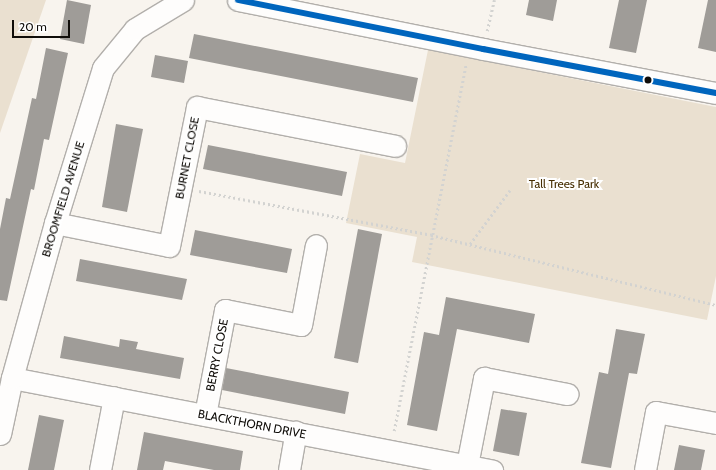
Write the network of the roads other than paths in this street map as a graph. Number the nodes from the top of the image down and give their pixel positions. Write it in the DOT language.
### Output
graph roads {
  1 [pos="183,0"];
  2 [pos="238,0"];
  3 [pos="716,93"];
  4 [pos="395,146"];
  5 [pos="55,223"];
  6 [pos="316,245"];
  7 [pos="12,378"];
  8 [pos="567,394"];
  9 [pos="114,397"];
  10 [pos="205,415"];
  11 [pos="716,423"];
  12 [pos="296,432"];
  13 [pos="0,434"];
  14 [pos="467,465"];
  15 [pos="100,470"];
  16 [pos="289,470"];
  17 [pos="492,470"];
  18 [pos="645,470"];
  1 -- 5 [label="street, BROOMFIELD AVENUE"];
  2 -- 3 [label="street"];
  4 -- 5 [label="street, BURNET CLOSE"];
  5 -- 7 [label="street, BROOMFIELD AVENUE"];
  6 -- 10 [label="street, BERRY CLOSE"];
  7 -- 9 [label="street, BLACKTHORN DRIVE"];
  7 -- 13 [label="street, BROOMFIELD AVENUE"];
  8 -- 14 [label="street"];
  9 -- 10 [label="street, BLACKTHORN DRIVE"];
  9 -- 15 [label="street"];
  10 -- 12 [label="street, BLACKTHORN DRIVE"];
  11 -- 18 [label="street"];
  12 -- 14 [label="street, BLACKTHORN DRIVE"];
  12 -- 16 [label="street"];
  14 -- 17 [label="street, BLACKTHORN DRIVE"];
}
